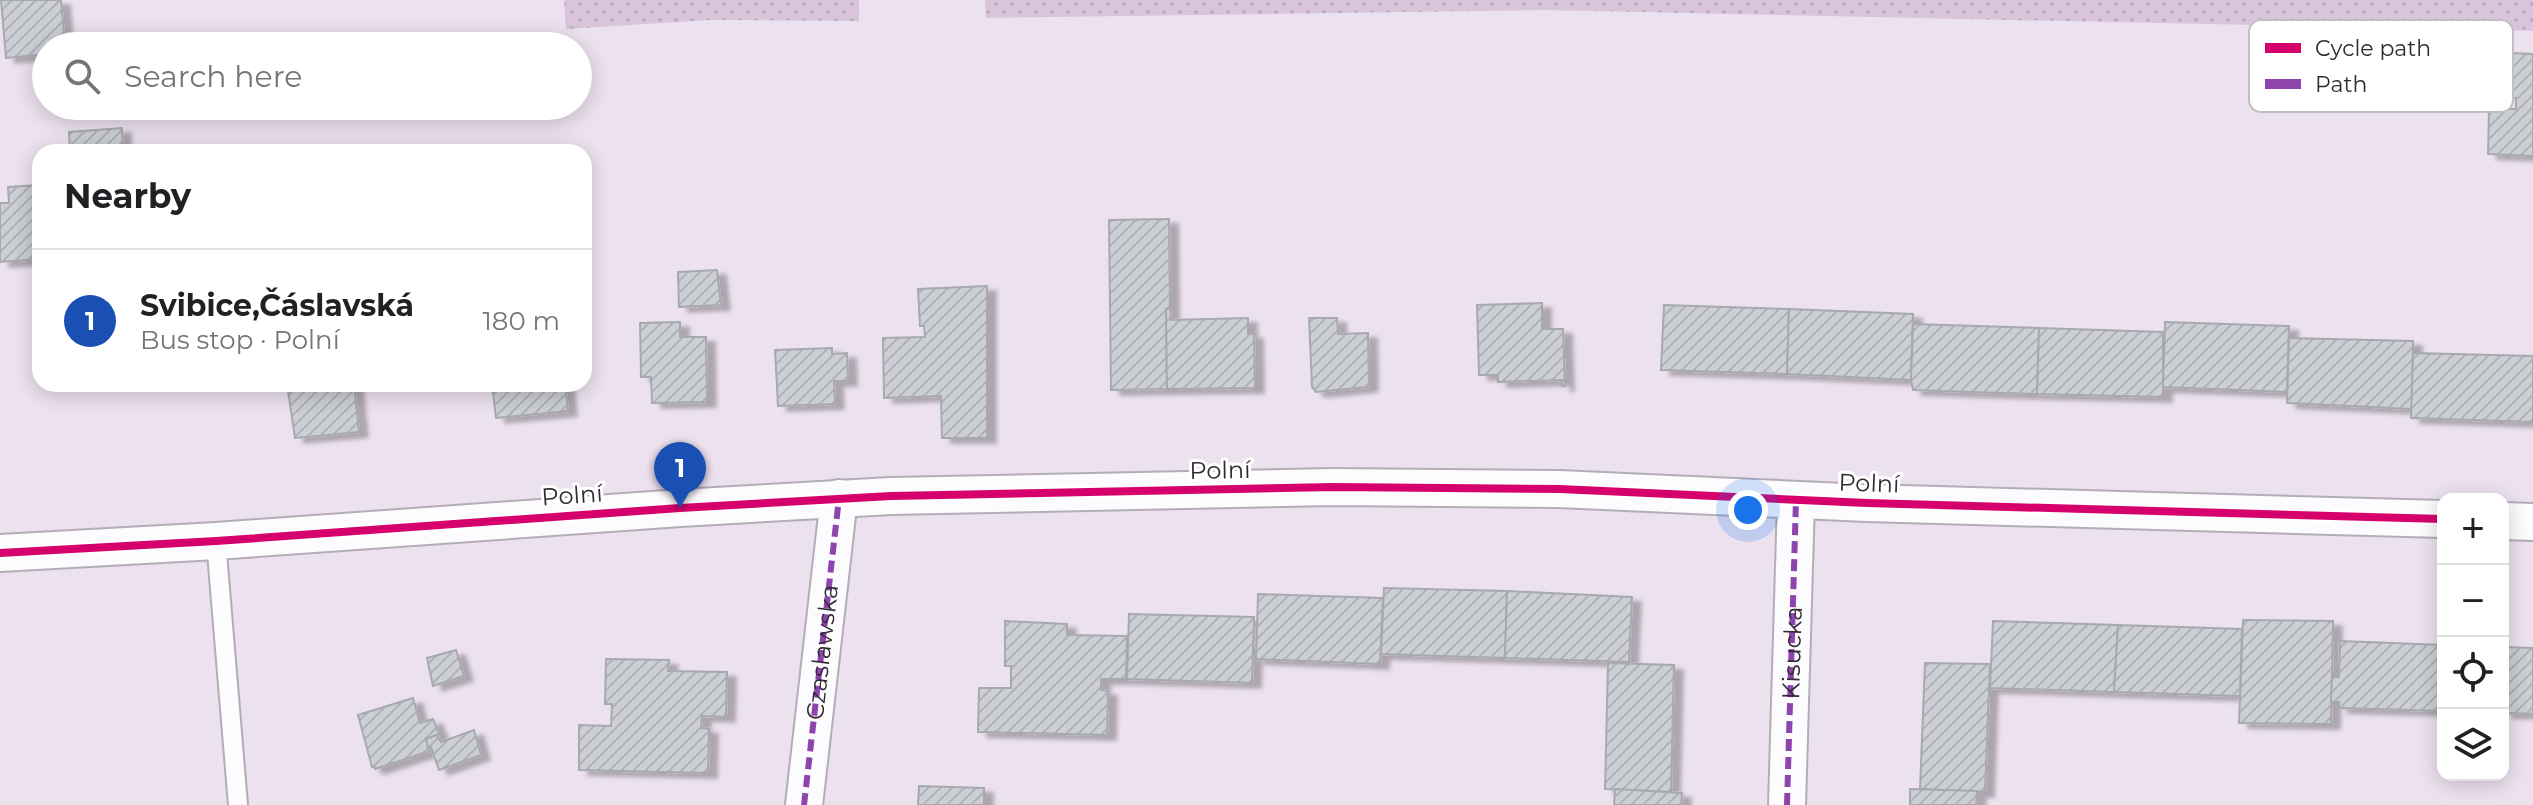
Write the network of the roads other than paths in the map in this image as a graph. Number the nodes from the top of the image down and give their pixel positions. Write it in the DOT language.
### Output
graph roads {
  1 [pos="839,498"];
  2 [pos="1796,500"];
  3 [pos="2437,519"];
  4 [pos="2509,521"];
  5 [pos="2533,522"];
  6 [pos="216,541"];
  7 [pos="0,553"];
  8 [pos="238,805"];
  9 [pos="804,805"];
  10 [pos="1787,805"];
  1 -- 2 [label="street, Polní"];
  1 -- 6 [label="street, Polní"];
  1 -- 9 [label="street, Czaslawska"];
  2 -- 3 [label="street, Polní"];
  2 -- 10 [label="street, Kisucka"];
  4 -- 5 [label="street"];
  6 -- 7 [label="street, Polní"];
  6 -- 8 [label="lane"];
}
